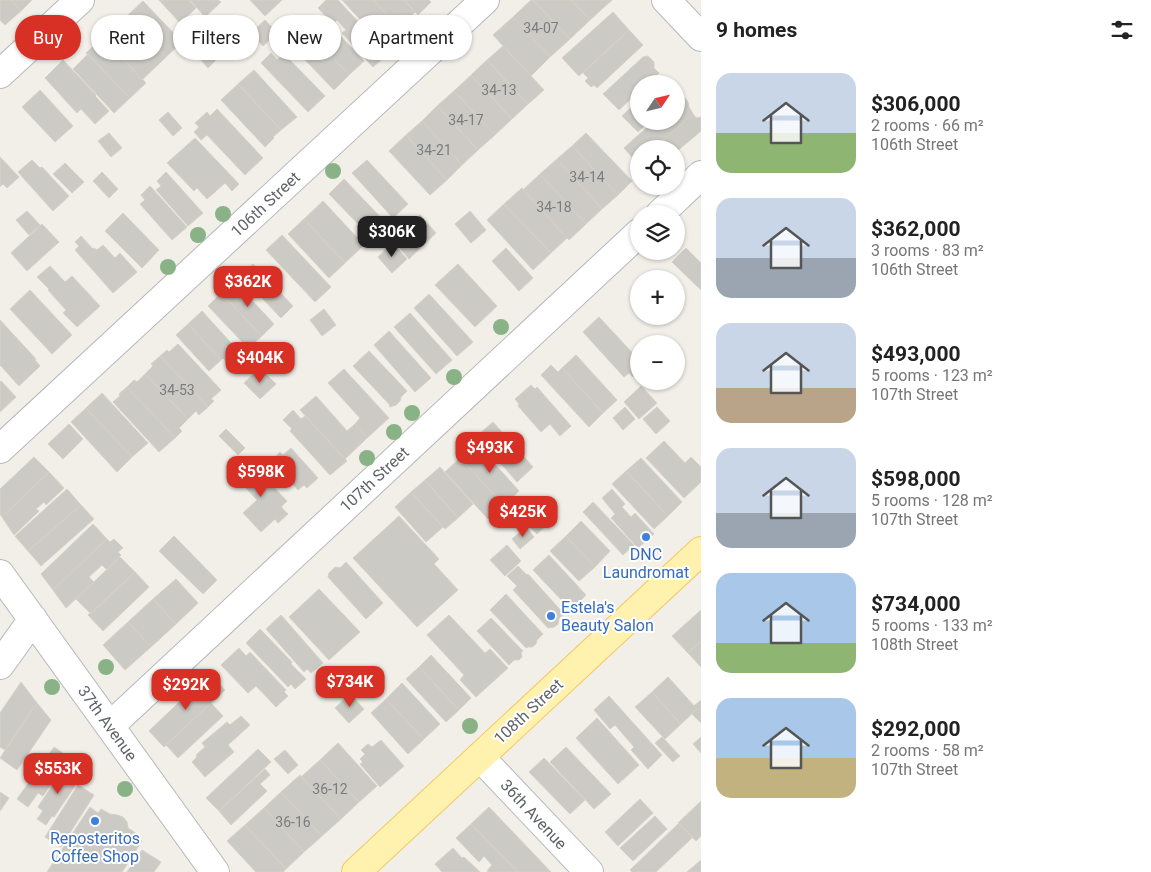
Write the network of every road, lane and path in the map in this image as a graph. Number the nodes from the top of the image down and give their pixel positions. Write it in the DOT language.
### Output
graph roads {
  1 [pos="80,0"];
  2 [pos="485,0"];
  3 [pos="666,0"];
  4 [pos="701,38"];
  5 [pos="0,74"];
  6 [pos="701,176"];
  7 [pos="670,205"];
  8 [pos="630,241"];
  9 [pos="0,449"];
  10 [pos="701,551"];
  11 [pos="0,574"];
  12 [pos="33,619"];
  13 [pos="0,665"];
  14 [pos="110,726"];
  15 [pos="480,756"];
  16 [pos="215,872"];
  17 [pos="356,872"];
  18 [pos="589,872"];
  1 -- 5 [label="street"];
  2 -- 9 [label="street, 106th Street"];
  3 -- 4 [label="street"];
  6 -- 7 [label="street"];
  8 -- 14 [label="street, 107th Street"];
  10 -- 15 [label="main road, 108th Street"];
  11 -- 12 [label="street, 37th Avenue"];
  12 -- 13 [label="street"];
  12 -- 14 [label="street, 37th Avenue"];
  14 -- 16 [label="street, 37th Avenue"];
  15 -- 17 [label="main road, 108th Street"];
  15 -- 18 [label="street, 36th Avenue"];
}
